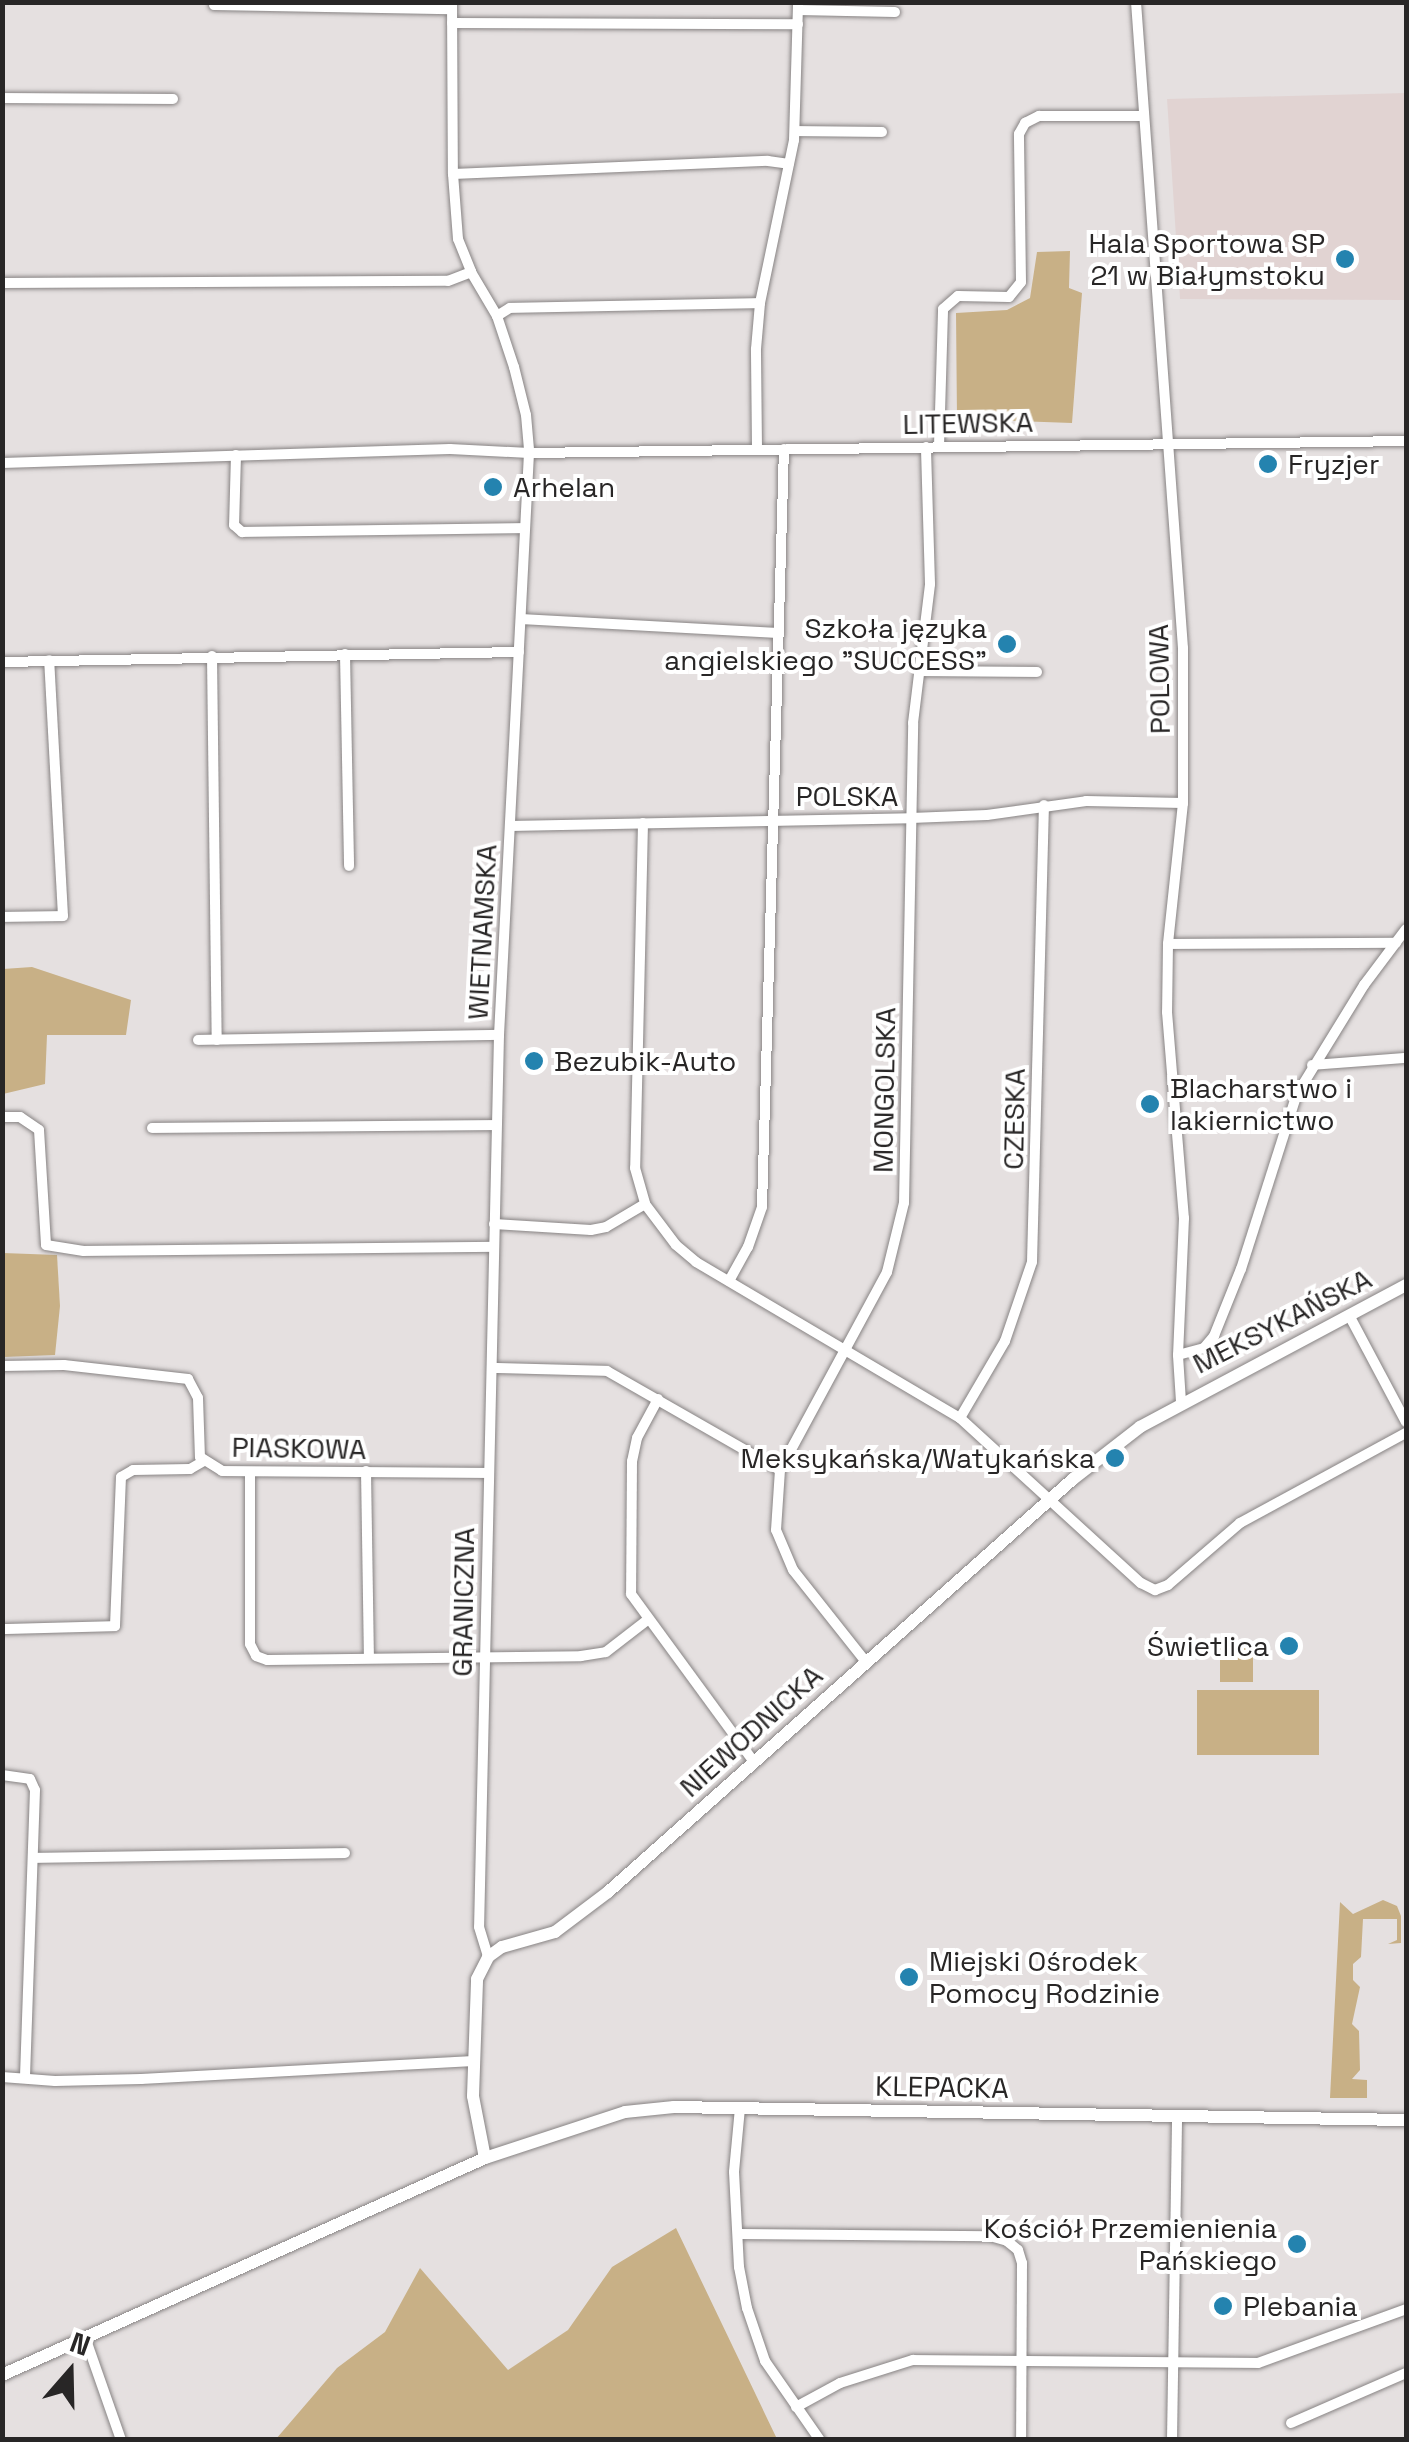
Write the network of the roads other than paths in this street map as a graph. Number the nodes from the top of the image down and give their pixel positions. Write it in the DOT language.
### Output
graph roads {
  1 [pos="1136,2"];
  2 [pos="214,5"];
  3 [pos="452,6"];
  4 [pos="798,6"];
  5 [pos="895,12"];
  6 [pos="452,24"];
  7 [pos="798,24"];
  8 [pos="2,98"];
  9 [pos="172,99"];
  10 [pos="1144,116"];
  11 [pos="795,131"];
  12 [pos="882,132"];
  13 [pos="789,164"];
  14 [pos="453,174"];
  15 [pos="471,272"];
  16 [pos="2,283"];
  17 [pos="760,303"];
  18 [pos="496,316"];
  19 [pos="1406,441"];
  20 [pos="1167,442"];
  21 [pos="940,446"];
  22 [pos="926,447"];
  23 [pos="784,449"];
  24 [pos="758,450"];
  25 [pos="530,453"];
  26 [pos="236,456"];
  27 [pos="2,463"];
  28 [pos="525,528"];
  29 [pos="521,619"];
  30 [pos="778,633"];
  31 [pos="520,652"];
  32 [pos="345,654"];
  33 [pos="212,656"];
  34 [pos="49,660"];
  35 [pos="2,662"];
  36 [pos="921,671"];
  37 [pos="1038,672"];
  38 [pos="1183,803"];
  39 [pos="1044,805"];
  40 [pos="911,818"];
  41 [pos="772,819"];
  42 [pos="643,823"];
  43 [pos="510,826"];
  44 [pos="349,866"];
  45 [pos="2,917"];
  46 [pos="1406,929"];
  47 [pos="1396,943"];
  48 [pos="1168,944"];
  49 [pos="498,1036"];
  50 [pos="198,1040"];
  51 [pos="217,1040"];
  52 [pos="1406,1058"];
  53 [pos="1312,1065"];
  54 [pos="2,1117"];
  55 [pos="496,1125"];
  56 [pos="152,1128"];
  57 [pos="645,1204"];
  58 [pos="494,1224"];
  59 [pos="494,1247"];
  60 [pos="729,1282"];
  61 [pos="1406,1285"];
  62 [pos="1349,1315"];
  63 [pos="844,1349"];
  64 [pos="1178,1355"];
  65 [pos="2,1366"];
  66 [pos="493,1368"];
  67 [pos="658,1398"];
  68 [pos="1181,1402"];
  69 [pos="960,1418"];
  70 [pos="1406,1422"];
  71 [pos="1406,1433"];
  72 [pos="204,1461"];
  73 [pos="780,1470"];
  74 [pos="366,1471"];
  75 [pos="250,1472"];
  76 [pos="489,1473"];
  77 [pos="1050,1500"];
  78 [pos="646,1621"];
  79 [pos="2,1629"];
  80 [pos="484,1657"];
  81 [pos="368,1658"];
  82 [pos="866,1662"];
  83 [pos="754,1762"];
  84 [pos="2,1775"];
  85 [pos="345,1853"];
  86 [pos="33,1858"];
  87 [pos="488,1957"];
  88 [pos="474,2061"];
  89 [pos="2,2076"];
  90 [pos="25,2077"];
  91 [pos="740,2108"];
  92 [pos="1178,2117"];
  93 [pos="1406,2120"];
  94 [pos="485,2158"];
  95 [pos="738,2234"];
  96 [pos="1406,2309"];
  97 [pos="85,2337"];
  98 [pos="1022,2359"];
  99 [pos="1174,2363"];
  100 [pos="1406,2373"];
  101 [pos="2,2375"];
  102 [pos="796,2407"];
  103 [pos="1290,2423"];
  104 [pos="121,2440"];
  105 [pos="820,2440"];
  106 [pos="1021,2440"];
  107 [pos="1172,2440"];
  1 -- 10 [label="street, POLOWA"];
  2 -- 3 [label="street"];
  3 -- 6 [label="street, WIETNAMSKA"];
  4 -- 5 [label="street"];
  4 -- 7 [label="street"];
  6 -- 7 [label="street"];
  6 -- 14 [label="street, WIETNAMSKA"];
  7 -- 11 [label="street"];
  8 -- 9 [label="street"];
  10 -- 20 [label="street, POLOWA"];
  10 -- 21 [label="street"];
  11 -- 12 [label="street"];
  11 -- 13 [label="street"];
  13 -- 14 [label="street"];
  13 -- 17 [label="street"];
  14 -- 15 [label="street, WIETNAMSKA"];
  15 -- 16 [label="street"];
  15 -- 18 [label="street, WIETNAMSKA"];
  17 -- 18 [label="street"];
  17 -- 24 [label="street"];
  18 -- 25 [label="street, WIETNAMSKA"];
  19 -- 20 [label="street, LITEWSKA"];
  20 -- 21 [label="street, LITEWSKA"];
  20 -- 38 [label="street, POLOWA"];
  21 -- 22 [label="street, LITEWSKA"];
  22 -- 23 [label="street, LITEWSKA"];
  22 -- 36 [label="street, MONGOLSKA"];
  23 -- 24 [label="street, LITEWSKA"];
  23 -- 30 [label="street"];
  24 -- 25 [label="street, LITEWSKA"];
  25 -- 26 [label="street, LITEWSKA"];
  25 -- 28 [label="street, WIETNAMSKA"];
  26 -- 27 [label="street, LITEWSKA"];
  26 -- 28 [label="street"];
  28 -- 29 [label="street, WIETNAMSKA"];
  29 -- 30 [label="street"];
  29 -- 31 [label="street, WIETNAMSKA"];
  30 -- 41 [label="street"];
  31 -- 32 [label="street"];
  31 -- 43 [label="street, WIETNAMSKA"];
  32 -- 33 [label="street"];
  32 -- 44 [label="street"];
  33 -- 34 [label="street"];
  33 -- 51 [label="street"];
  34 -- 35 [label="street"];
  34 -- 45 [label="street"];
  36 -- 37 [label="street"];
  36 -- 40 [label="street, MONGOLSKA"];
  38 -- 39 [label="street, POLSKA"];
  38 -- 48 [label="street, POLOWA"];
  39 -- 40 [label="street, POLSKA"];
  39 -- 69 [label="street, CZESKA"];
  40 -- 41 [label="street, POLSKA"];
  40 -- 63 [label="street, MONGOLSKA"];
  41 -- 42 [label="street, POLSKA"];
  41 -- 60 [label="street"];
  42 -- 43 [label="street, POLSKA"];
  42 -- 57 [label="street"];
  43 -- 49 [label="street, WIETNAMSKA"];
  46 -- 47 [label="street"];
  47 -- 48 [label="street"];
  47 -- 53 [label="street"];
  48 -- 64 [label="street, POLOWA"];
  49 -- 51 [label="street"];
  49 -- 55 [label="street, WIETNAMSKA"];
  50 -- 51 [label="street"];
  52 -- 53 [label="street"];
  53 -- 64 [label="street"];
  54 -- 59 [label="street"];
  55 -- 56 [label="street"];
  55 -- 58 [label="street, WIETNAMSKA"];
  57 -- 58 [label="street"];
  57 -- 60 [label="street"];
  58 -- 59 [label="street, WIETNAMSKA"];
  59 -- 66 [label="street, GRANICZNA"];
  60 -- 63 [label="street"];
  61 -- 62 [label="street, MEKSYKAŃSKA"];
  62 -- 68 [label="street, MEKSYKAŃSKA"];
  62 -- 70 [label="street"];
  63 -- 69 [label="street"];
  63 -- 73 [label="street, MONGOLSKA"];
  64 -- 68 [label="street"];
  65 -- 72 [label="street, PIASKOWA"];
  66 -- 67 [label="street"];
  66 -- 76 [label="street, GRANICZNA"];
  67 -- 73 [label="street"];
  67 -- 78 [label="street"];
  68 -- 77 [label="street, NIEWODNICKA"];
  69 -- 77 [label="street"];
  71 -- 77 [label="street"];
  72 -- 75 [label="street, PIASKOWA"];
  72 -- 79 [label="street"];
  73 -- 82 [label="street"];
  74 -- 75 [label="street, PIASKOWA"];
  74 -- 76 [label="street, PIASKOWA"];
  74 -- 81 [label="street"];
  75 -- 81 [label="street"];
  76 -- 80 [label="street, GRANICZNA"];
  77 -- 82 [label="street, NIEWODNICKA"];
  78 -- 80 [label="street"];
  78 -- 83 [label="street"];
  80 -- 81 [label="street"];
  80 -- 87 [label="street, GRANICZNA"];
  82 -- 83 [label="street, NIEWODNICKA"];
  83 -- 87 [label="street, NIEWODNICKA"];
  84 -- 86 [label="street"];
  85 -- 86 [label="street"];
  86 -- 90 [label="street"];
  87 -- 88 [label="street"];
  88 -- 90 [label="street"];
  88 -- 94 [label="street"];
  89 -- 90 [label="street"];
  91 -- 92 [label="street, KLEPACKA"];
  91 -- 94 [label="street, KLEPACKA"];
  91 -- 95 [label="street"];
  92 -- 93 [label="street, KLEPACKA"];
  92 -- 99 [label="street"];
  94 -- 97 [label="street"];
  95 -- 98 [label="street"];
  95 -- 102 [label="street"];
  96 -- 99 [label="street"];
  97 -- 101 [label="street"];
  97 -- 104 [label="street"];
  98 -- 99 [label="street"];
  98 -- 102 [label="street"];
  98 -- 106 [label="street"];
  99 -- 107 [label="street"];
  100 -- 103 [label="street"];
  102 -- 105 [label="street"];
}
